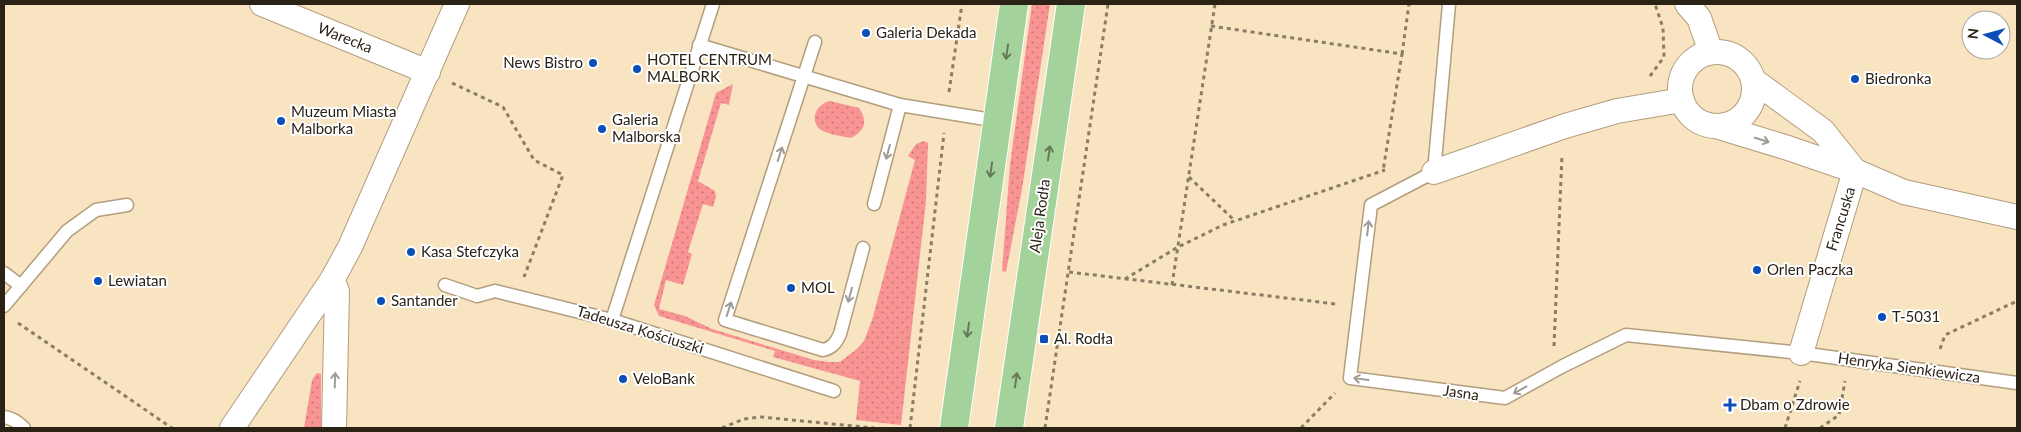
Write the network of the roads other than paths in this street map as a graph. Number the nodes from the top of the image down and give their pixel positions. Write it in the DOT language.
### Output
graph roads {
  1 [pos="262,4"];
  2 [pos="457,4"];
  3 [pos="713,4"];
  4 [pos="1014,4"];
  5 [pos="1071,4"];
  6 [pos="1450,4"];
  7 [pos="1687,4"];
  8 [pos="299,11"];
  9 [pos="816,42"];
  10 [pos="699,44"];
  11 [pos="1711,52"];
  12 [pos="428,72"];
  13 [pos="805,78"];
  14 [pos="1753,80"];
  15 [pos="1682,100"];
  16 [pos="900,105"];
  17 [pos="998,121"];
  18 [pos="1716,126"];
  19 [pos="1434,172"];
  20 [pos="1855,172"];
  21 [pos="874,204"];
  22 [pos="127,205"];
  23 [pos="2017,217"];
  24 [pos="862,248"];
  25 [pos="4,273"];
  26 [pos="332,280"];
  27 [pos="445,285"];
  28 [pos="21,286"];
  29 [pos="4,306"];
  30 [pos="612,320"];
  31 [pos="1801,353"];
  32 [pos="2017,383"];
  33 [pos="834,391"];
  34 [pos="4,417"];
  35 [pos="24,428"];
  36 [pos="232,428"];
  37 [pos="334,428"];
  38 [pos="954,428"];
  39 [pos="1010,428"];
  1 -- 8 [label="street, Warecka"];
  2 -- 12 [label="street"];
  3 -- 10 [label="lane"];
  4 -- 17 [label="main road, one-way"];
  39 -- 5 [label="main road, Aleja Rodła, one-way"];
  6 -- 19 [label="lane"];
  7 -- 11 [label="street"];
  8 -- 12 [label="street, Warecka"];
  9 -- 13 [label="lane"];
  10 -- 13 [label="lane"];
  10 -- 30 [label="lane"];
  11 -- 14 [label="street"];
  11 -- 15 [label="street"];
  12 -- 26 [label="street"];
  13 -- 16 [label="lane"];
  24 -- 13 [label="lane, one-way"];
  14 -- 18 [label="street"];
  14 -- 20 [label="street"];
  15 -- 18 [label="street"];
  15 -- 19 [label="street"];
  16 -- 17 [label="lane"];
  16 -- 21 [label="lane, one-way"];
  17 -- 38 [label="main road, one-way"];
  18 -- 20 [label="street, one-way"];
  31 -- 19 [label="lane, Jasna, one-way"];
  20 -- 23 [label="street"];
  20 -- 31 [label="street, Francuska"];
  22 -- 28 [label="lane"];
  25 -- 28 [label="lane"];
  26 -- 36 [label="street"];
  37 -- 26 [label="street, one-way"];
  27 -- 30 [label="lane, Tadeusza Kościuszki"];
  28 -- 29 [label="lane"];
  30 -- 33 [label="lane, Tadeusza Kościuszki"];
  31 -- 32 [label="lane, Henryka Sienkiewicza"];
  34 -- 35 [label="lane"];
}
